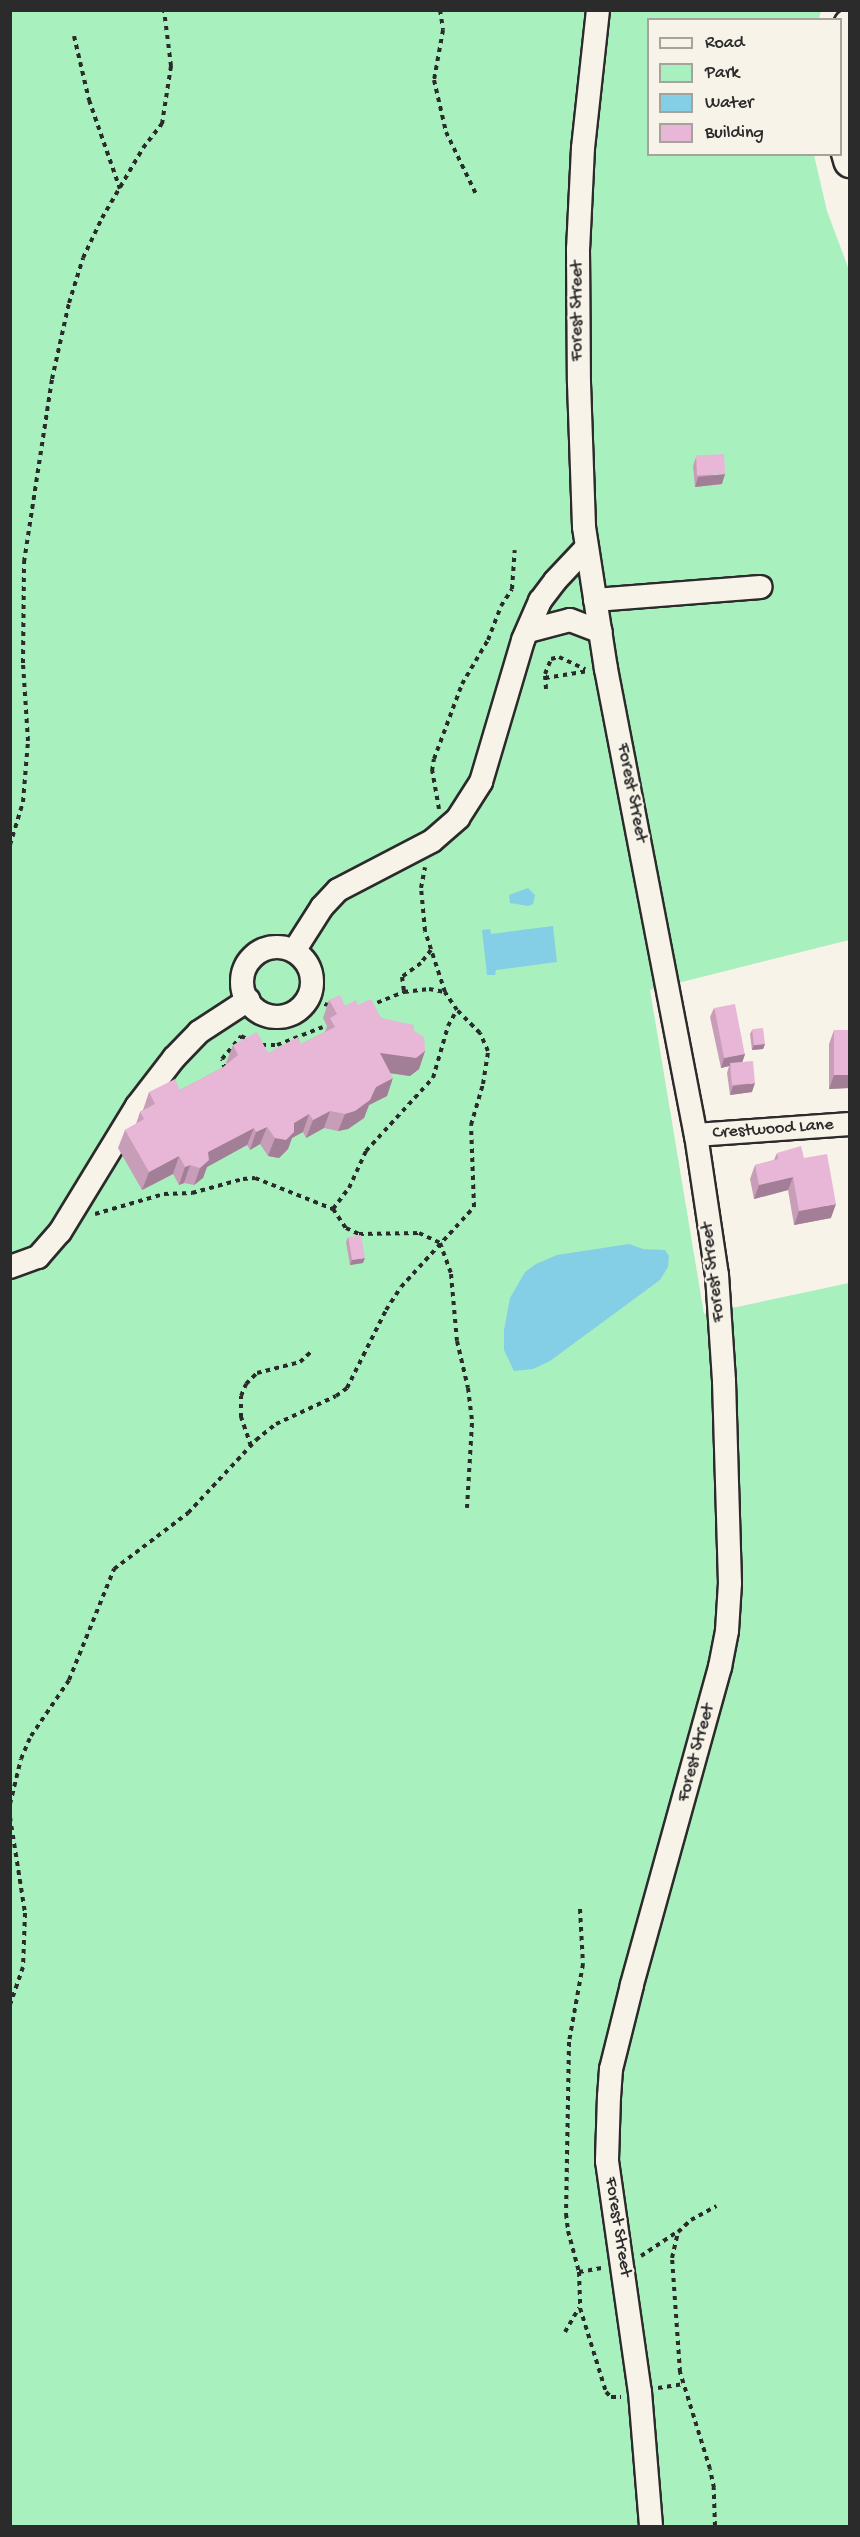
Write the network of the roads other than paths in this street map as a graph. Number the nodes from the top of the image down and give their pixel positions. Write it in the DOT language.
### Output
graph roads {
  1 [pos="598,10"];
  2 [pos="849,25"];
  3 [pos="849,160"];
  4 [pos="586,548"];
  5 [pos="760,587"];
  6 [pos="595,600"];
  7 [pos="528,630"];
  8 [pos="601,632"];
  9 [pos="294,951"];
  10 [pos="248,1000"];
  11 [pos="849,1124"];
  12 [pos="696,1136"];
  13 [pos="10,1267"];
  14 [pos="651,2526"];
  1 -- 4 [label="street, Forest Street"];
  2 -- 3 [label="highway"];
  4 -- 6 [label="street, Forest Street"];
  4 -- 7 [label="street"];
  5 -- 6 [label="street"];
  6 -- 8 [label="street, Forest Street"];
  7 -- 8 [label="street"];
  7 -- 9 [label="street"];
  8 -- 12 [label="street, Forest Street"];
  9 -- 10 [label="street"];
  9 -- 10 [label="street"];
  10 -- 13 [label="street"];
  11 -- 12 [label="street, Crestwood Lane"];
  12 -- 14 [label="street, Forest Street"];
}
